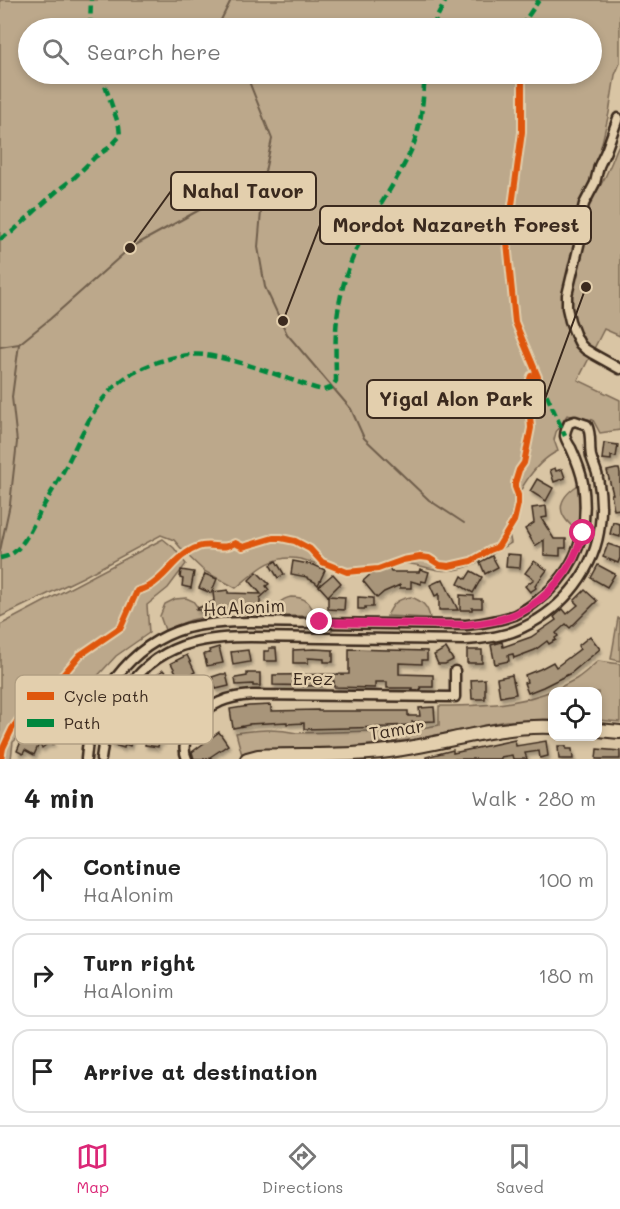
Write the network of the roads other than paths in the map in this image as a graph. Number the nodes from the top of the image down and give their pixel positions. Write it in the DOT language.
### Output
graph roads {
  1 [pos="618,118"];
  2 [pos="620,369"];
  3 [pos="455,671"];
  4 [pos="117,675"];
  5 [pos="138,675"];
  6 [pos="213,706"];
  7 [pos="548,727"];
  8 [pos="602,730"];
  9 [pos="620,732"];
  10 [pos="87,744"];
  11 [pos="103,744"];
  12 [pos="184,744"];
  13 [pos="287,757"];
  14 [pos="86,759"];
  15 [pos="101,759"];
  16 [pos="187,759"];
  17 [pos="247,759"];
  1 -- 2 [label="street"];
  3 -- 6 [label="street, Erez"];
  4 -- 5 [label="street, HaAlonim"];
  7 -- 13 [label="street, Tamar"];
  8 -- 9 [label="street"];
  10 -- 14 [label="street, HaAlonim"];
  11 -- 15 [label="street, HaAlonim"];
  12 -- 16 [label="street, Erez"];
  13 -- 17 [label="street, Tamar"];
}
